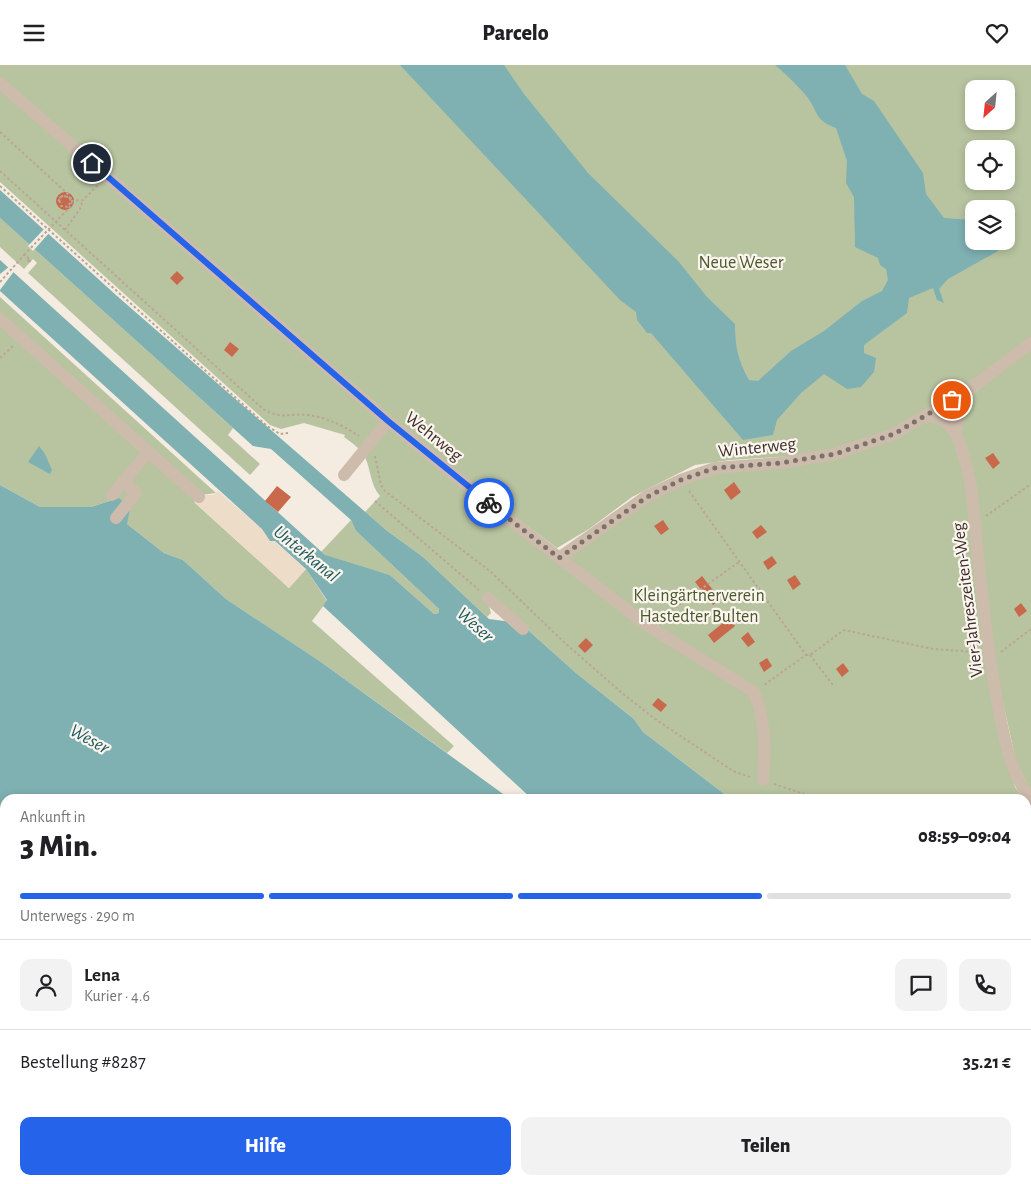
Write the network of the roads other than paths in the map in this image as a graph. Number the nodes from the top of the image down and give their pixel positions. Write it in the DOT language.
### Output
graph roads {
  1 [pos="0,83"];
  2 [pos="0,319"];
  3 [pos="1031,343"];
  4 [pos="967,391"];
  5 [pos="922,418"];
  6 [pos="388,421"];
  7 [pos="956,434"];
  8 [pos="148,452"];
  9 [pos="344,475"];
  10 [pos="123,481"];
  11 [pos="112,495"];
  12 [pos="199,497"];
  13 [pos="116,518"];
  14 [pos="559,558"];
  15 [pos="488,598"];
  16 [pos="523,629"];
  17 [pos="763,780"];
  18 [pos="1028,794"];
  1 -- 6 [label="street, Wehrweg"];
  2 -- 8 [label="street"];
  3 -- 4 [label="street, Winterweg"];
  4 -- 5 [label="street, Winterweg"];
  4 -- 7 [label="street"];
  5 -- 7 [label="street"];
  5 -- 14 [label="street, Winterweg"];
  6 -- 9 [label="street"];
  6 -- 14 [label="street, Wehrweg"];
  7 -- 18 [label="street, Vier-Jahreszeiten-Weg"];
  8 -- 10 [label="street"];
  8 -- 12 [label="street"];
  10 -- 11 [label="street"];
  10 -- 13 [label="street"];
  14 -- 17 [label="street, Wehrweg"];
  15 -- 16 [label="street"];
}
